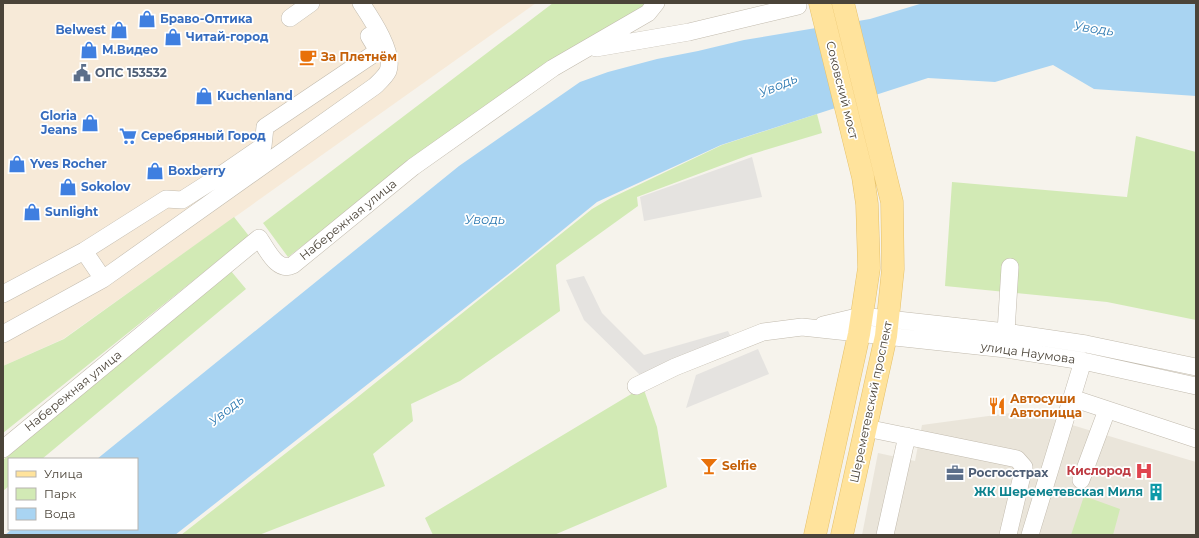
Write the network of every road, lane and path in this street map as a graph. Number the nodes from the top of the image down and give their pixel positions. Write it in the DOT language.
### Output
graph roads {
  1 [pos="311,3"];
  2 [pos="350,3"];
  3 [pos="361,3"];
  4 [pos="656,3"];
  5 [pos="820,3"];
  6 [pos="844,3"];
  7 [pos="795,5"];
  8 [pos="290,18"];
  9 [pos="382,49"];
  10 [pos="584,50"];
  11 [pos="884,172"];
  12 [pos="84,251"];
  13 [pos="1010,267"];
  14 [pos="103,279"];
  15 [pos="3,294"];
  16 [pos="860,325"];
  17 [pos="887,328"];
  18 [pos="1006,332"];
  19 [pos="3,334"];
  20 [pos="1084,362"];
  21 [pos="1196,367"];
  22 [pos="636,386"];
  23 [pos="1196,386"];
  24 [pos="1072,398"];
  25 [pos="1107,410"];
  26 [pos="866,428"];
  27 [pos="907,436"];
  28 [pos="1196,439"];
  29 [pos="3,449"];
  30 [pos="1081,480"];
  31 [pos="815,535"];
  32 [pos="842,535"];
  33 [pos="885,535"];
  34 [pos="1008,535"];
  35 [pos="1030,535"];
  1 -- 8 [label="street"];
  2 -- 9 [label="street"];
  3 -- 9 [label="street"];
  4 -- 10 [label="street, Набережная улица"];
  5 -- 16 [label="main road, Соковский мост"];
  6 -- 11 [label="main road, Соковский мост"];
  7 -- 10 [label="street"];
  9 -- 12 [label="street"];
  9 -- 14 [label="street"];
  10 -- 29 [label="street, Набережная улица"];
  11 -- 17 [label="main road, Шереметевский проспект"];
  12 -- 14 [label="street"];
  12 -- 15 [label="street"];
  13 -- 18 [label="street"];
  14 -- 19 [label="street"];
  16 -- 17 [label="street, улица Наумова"];
  16 -- 22 [label="street, улица Наумова"];
  16 -- 31 [label="main road"];
  17 -- 18 [label="street, улица Наумова"];
  17 -- 20 [label="street, улица Наумова"];
  17 -- 26 [label="main road, Шереметевский проспект"];
  18 -- 21 [label="street, улица Наумова"];
  20 -- 23 [label="street, улица Наумова"];
  20 -- 24 [label="street"];
  24 -- 25 [label="street"];
  24 -- 35 [label="street"];
  25 -- 28 [label="street"];
  25 -- 30 [label="street"];
  26 -- 27 [label="street"];
  26 -- 32 [label="main road, Шереметевский проспект"];
  27 -- 33 [label="street"];
  27 -- 34 [label="street"];
}
